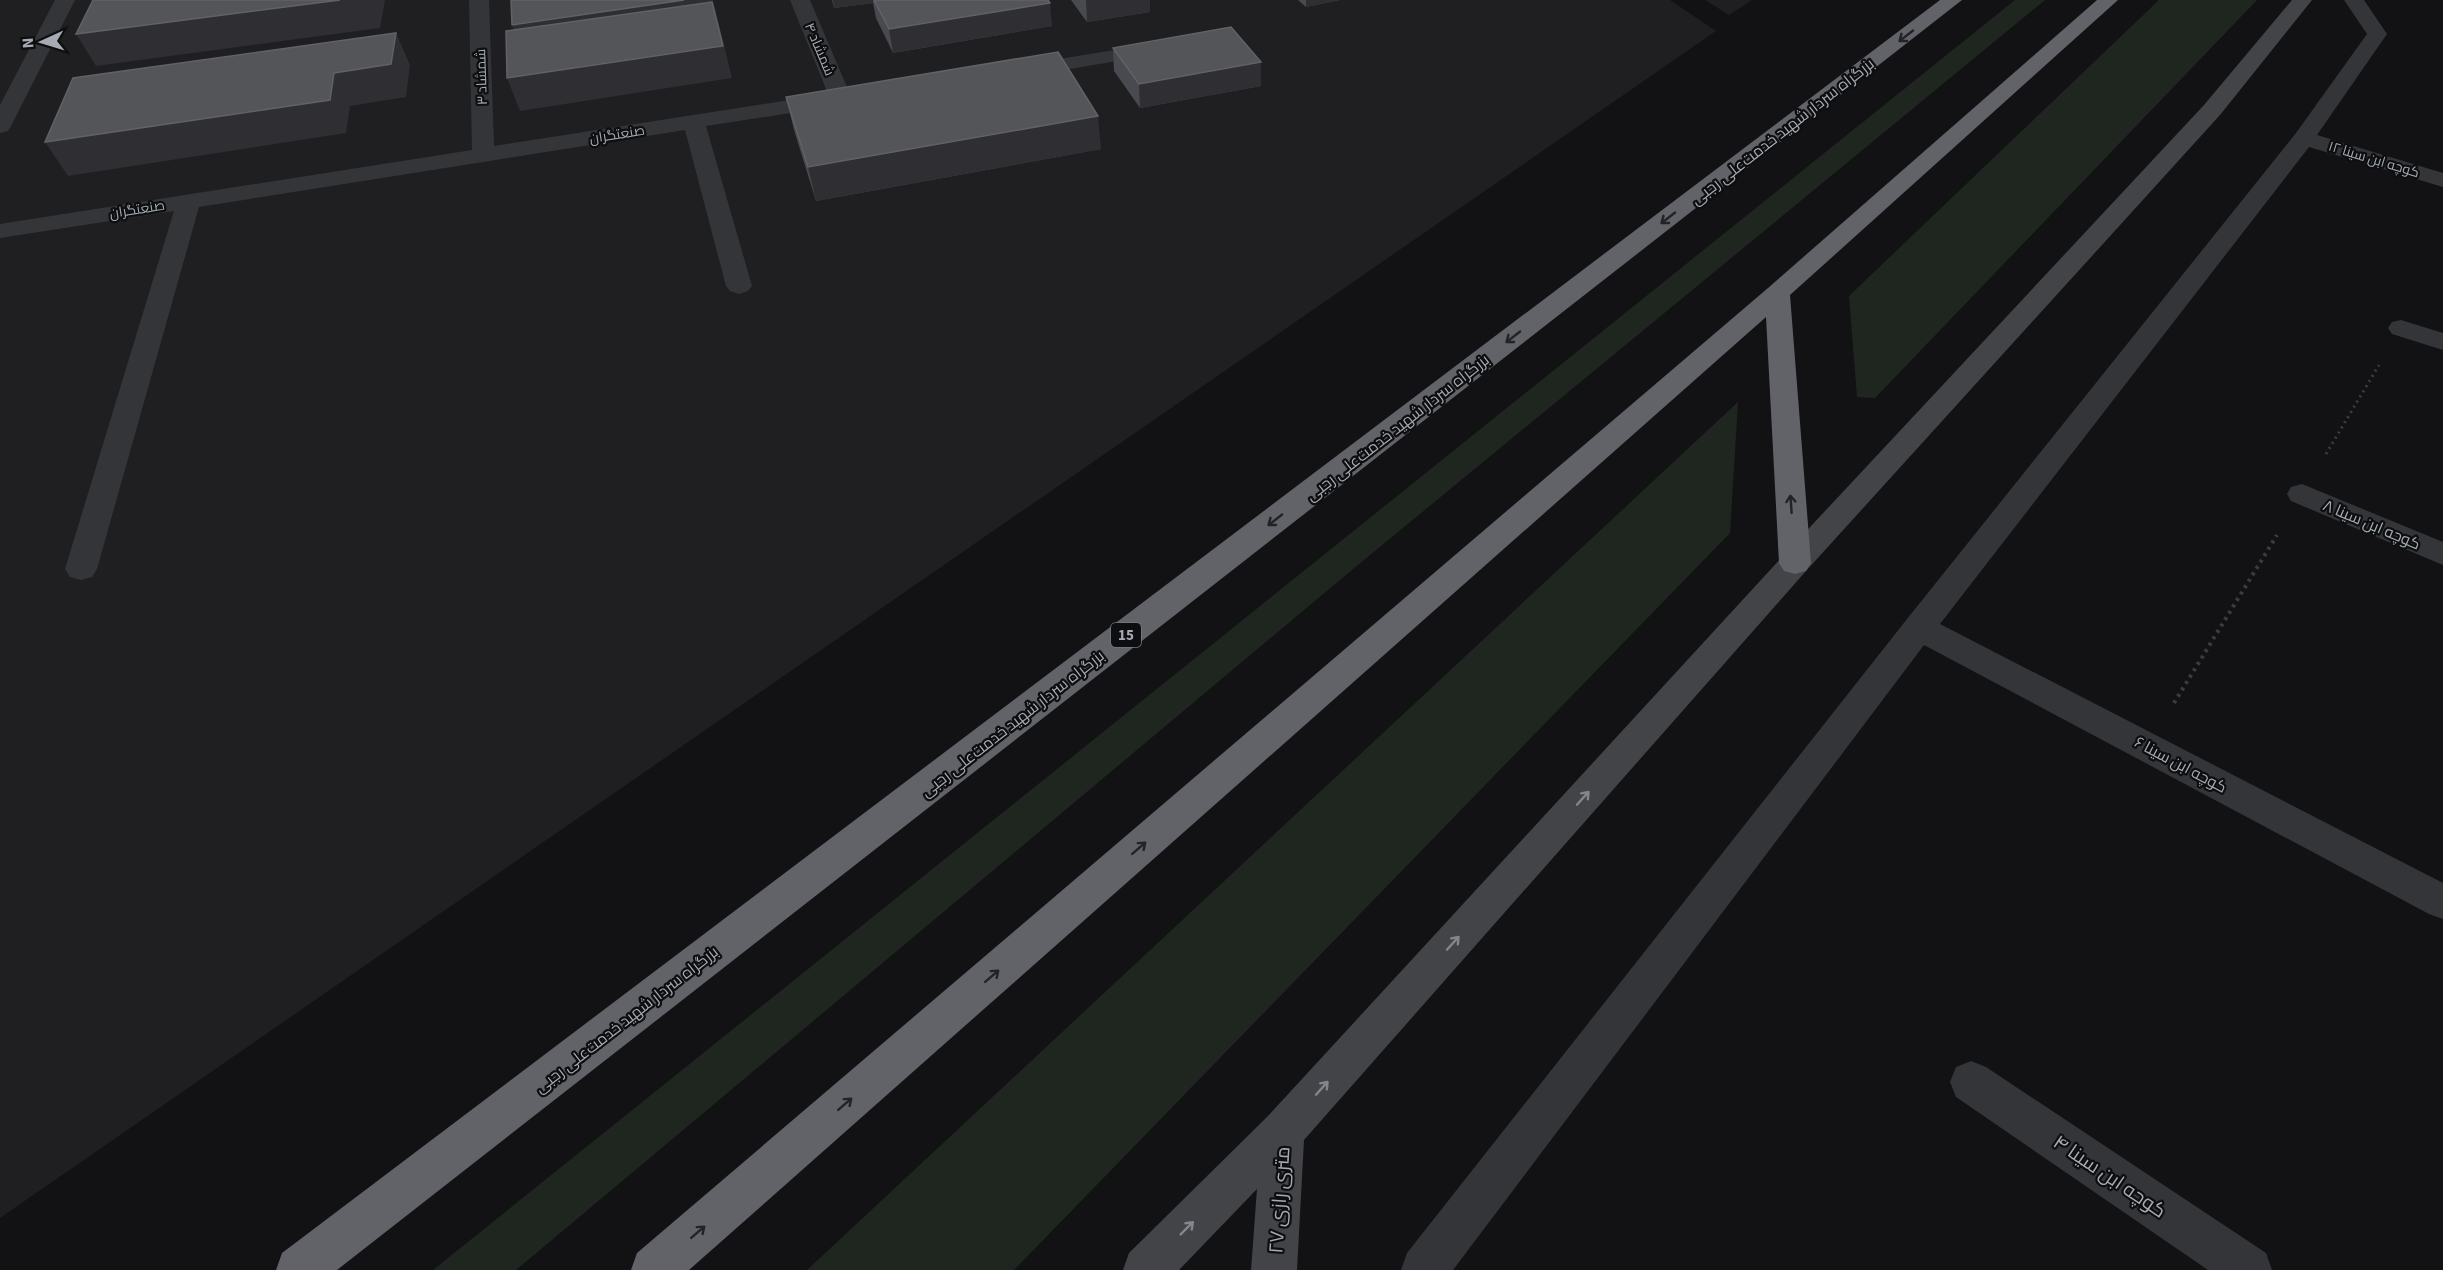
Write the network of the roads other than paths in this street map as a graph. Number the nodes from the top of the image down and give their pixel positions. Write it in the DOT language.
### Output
graph roads {
  1 [pos="65,0"];
  2 [pos="479,0"];
  3 [pos="800,0"];
  4 [pos="1952,0"];
  5 [pos="2108,0"];
  6 [pos="2302,0"];
  7 [pos="2354,0"];
  8 [pos="1176,46"];
  9 [pos="1002,74"];
  10 [pos="864,95"];
  11 [pos="841,99"];
  12 [pos="694,122"];
  13 [pos="0,126"];
  14 [pos="2304,138"];
  15 [pos="483,154"];
  16 [pos="2443,180"];
  17 [pos="189,201"];
  18 [pos="0,231"];
  19 [pos="739,286"];
  20 [pos="1777,293"];
  21 [pos="2401,328"];
  22 [pos="2443,342"];
  23 [pos="2302,494"];
  24 [pos="2443,554"];
  25 [pos="1795,563"];
  26 [pos="81,569"];
  27 [pos="1919,628"];
  28 [pos="2443,902"];
  29 [pos="1971,1082"];
  30 [pos="1283,1131"];
  31 [pos="299,1270"];
  32 [pos="654,1270"];
  33 [pos="1146,1270"];
  34 [pos="1274,1270"];
  35 [pos="1424,1270"];
  36 [pos="2249,1270"];
  1 -- 13 [label="street"];
  2 -- 15 [label="street, شمشاد ۳"];
  3 -- 11 [label="street, شمشاد ۴"];
  4 -- 31 [label="highway, بزرگراه سردار شهید خدمت‌علی رجبی / 15, one-way"];
  5 -- 20 [label="highway"];
  6 -- 25 [label="street"];
  7 -- 14 [label="street"];
  8 -- 9 [label="street"];
  10 -- 11 [label="street, صنعتگران"];
  11 -- 12 [label="street, صنعتگران"];
  12 -- 15 [label="street, صنعتگران"];
  12 -- 19 [label="street"];
  14 -- 16 [label="street, کوچه ابن سینا ۱۲"];
  14 -- 27 [label="street"];
  15 -- 17 [label="street, صنعتگران"];
  17 -- 18 [label="street, صنعتگران"];
  17 -- 26 [label="street"];
  25 -- 20 [label="highway, one-way"];
  32 -- 20 [label="highway, one-way"];
  21 -- 22 [label="street"];
  23 -- 24 [label="street, کوچه ابن سینا ۸"];
  30 -- 25 [label="street, one-way"];
  27 -- 28 [label="street, کوچه ابن سینا ۶"];
  27 -- 35 [label="street"];
  29 -- 36 [label="street, کوچه ابن سینا ۴"];
  33 -- 30 [label="street, one-way"];
  30 -- 34 [label="street, ۲۷ متری رازی"];
}
